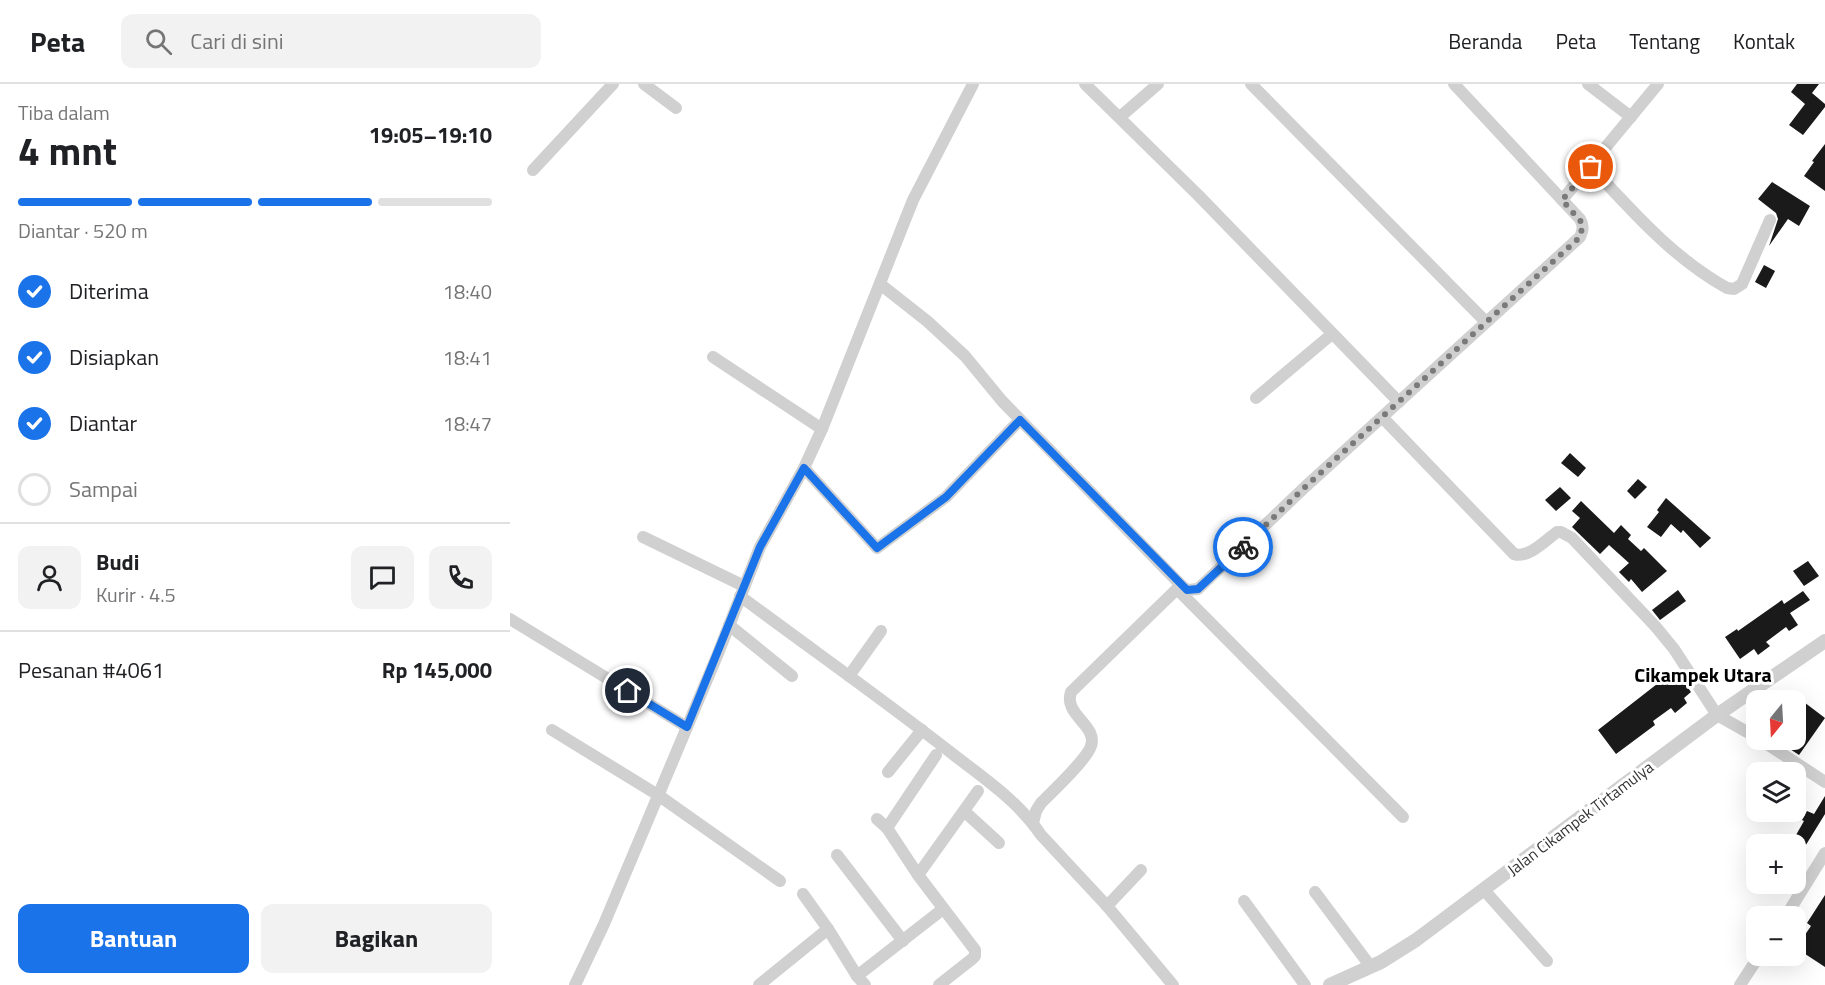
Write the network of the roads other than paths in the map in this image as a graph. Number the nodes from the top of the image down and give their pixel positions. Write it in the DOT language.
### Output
graph roads {
  1 [pos="613,84"];
  2 [pos="644,84"];
  3 [pos="973,84"];
  4 [pos="1085,84"];
  5 [pos="1158,84"];
  6 [pos="1251,84"];
  7 [pos="1454,84"];
  8 [pos="1588,84"];
  9 [pos="1658,84"];
  10 [pos="676,108"];
  11 [pos="1120,117"];
  12 [pos="1631,117"];
  13 [pos="1591,167"];
  14 [pos="533,170"];
  15 [pos="1562,200"];
  16 [pos="1770,220"];
  17 [pos="879,284"];
  18 [pos="1486,322"];
  19 [pos="1332,334"];
  20 [pos="713,357"];
  21 [pos="1256,398"];
  22 [pos="1398,402"];
  23 [pos="1382,417"];
  24 [pos="1020,420"];
  25 [pos="822,429"];
  26 [pos="804,468"];
  27 [pos="643,537"];
  28 [pos="1179,587"];
  29 [pos="742,591"];
  30 [pos="510,619"];
  31 [pos="729,626"];
  32 [pos="881,631"];
  33 [pos="1825,640"];
  34 [pos="792,676"];
  35 [pos="849,676"];
  36 [pos="1717,715"];
  37 [pos="687,727"];
  38 [pos="922,729"];
  39 [pos="552,730"];
  40 [pos="1746,731"];
  41 [pos="1776,750"];
  42 [pos="936,754"];
  43 [pos="888,772"];
  44 [pos="1825,782"];
  45 [pos="978,791"];
  46 [pos="658,795"];
  47 [pos="964,811"];
  48 [pos="1403,817"];
  49 [pos="877,819"];
  50 [pos="1033,823"];
  51 [pos="887,828"];
  52 [pos="999,843"];
  53 [pos="1825,853"];
  54 [pos="837,855"];
  55 [pos="1141,870"];
  56 [pos="918,875"];
  57 [pos="780,880"];
  58 [pos="1484,890"];
  59 [pos="1315,892"];
  60 [pos="803,894"];
  61 [pos="1244,901"];
  62 [pos="1107,906"];
  63 [pos="1792,906"];
  64 [pos="943,909"];
  65 [pos="828,929"];
  66 [pos="903,941"];
  67 [pos="1547,961"];
  68 [pos="1752,966"];
  69 [pos="1371,967"];
  70 [pos="861,981"];
  71 [pos="575,985"];
  72 [pos="759,985"];
  73 [pos="939,985"];
  74 [pos="1173,985"];
  75 [pos="1305,985"];
  76 [pos="1330,985"];
  77 [pos="1740,985"];
  1 -- 14 [label="street"];
  2 -- 10 [label="street"];
  3 -- 17 [label="street"];
  4 -- 11 [label="street"];
  5 -- 11 [label="street"];
  6 -- 18 [label="street"];
  7 -- 15 [label="street"];
  8 -- 12 [label="street"];
  9 -- 12 [label="street"];
  11 -- 19 [label="street"];
  12 -- 13 [label="street"];
  13 -- 15 [label="street"];
  13 -- 16 [label="street"];
  15 -- 18 [label="street"];
  17 -- 24 [label="street"];
  17 -- 25 [label="street"];
  18 -- 22 [label="street"];
  19 -- 21 [label="street"];
  19 -- 22 [label="street"];
  20 -- 25 [label="street"];
  22 -- 23 [label="street"];
  23 -- 28 [label="street"];
  23 -- 36 [label="street"];
  24 -- 26 [label="street"];
  24 -- 28 [label="street"];
  25 -- 26 [label="street"];
  26 -- 29 [label="street"];
  27 -- 29 [label="street"];
  28 -- 48 [label="street"];
  28 -- 50 [label="street"];
  29 -- 31 [label="street"];
  29 -- 35 [label="street"];
  30 -- 37 [label="street"];
  31 -- 34 [label="street"];
  31 -- 37 [label="street"];
  32 -- 35 [label="street"];
  33 -- 36 [label="street, Jalan Cikampek Tirtamulya"];
  35 -- 38 [label="street"];
  36 -- 40 [label="street"];
  36 -- 58 [label="street, Jalan Cikampek Tirtamulya"];
  37 -- 46 [label="street"];
  38 -- 43 [label="street"];
  38 -- 50 [label="street"];
  39 -- 46 [label="street"];
  41 -- 44 [label="street"];
  42 -- 51 [label="street"];
  45 -- 47 [label="street"];
  46 -- 57 [label="street"];
  46 -- 71 [label="street"];
  47 -- 52 [label="street"];
  47 -- 56 [label="street"];
  49 -- 51 [label="street"];
  50 -- 62 [label="street"];
  51 -- 56 [label="street"];
  53 -- 63 [label="street"];
  54 -- 66 [label="street"];
  55 -- 62 [label="street"];
  56 -- 64 [label="street"];
  58 -- 67 [label="street"];
  58 -- 69 [label="street, Jalan Cikampek Tirtamulya"];
  59 -- 69 [label="street"];
  60 -- 65 [label="street"];
  61 -- 75 [label="street"];
  62 -- 74 [label="street"];
  64 -- 66 [label="street"];
  64 -- 73 [label="street"];
  65 -- 70 [label="street"];
  65 -- 72 [label="street"];
  66 -- 70 [label="street"];
  68 -- 77 [label="street"];
  69 -- 76 [label="street, Jalan Cikampek Tirtamulya"];
}
